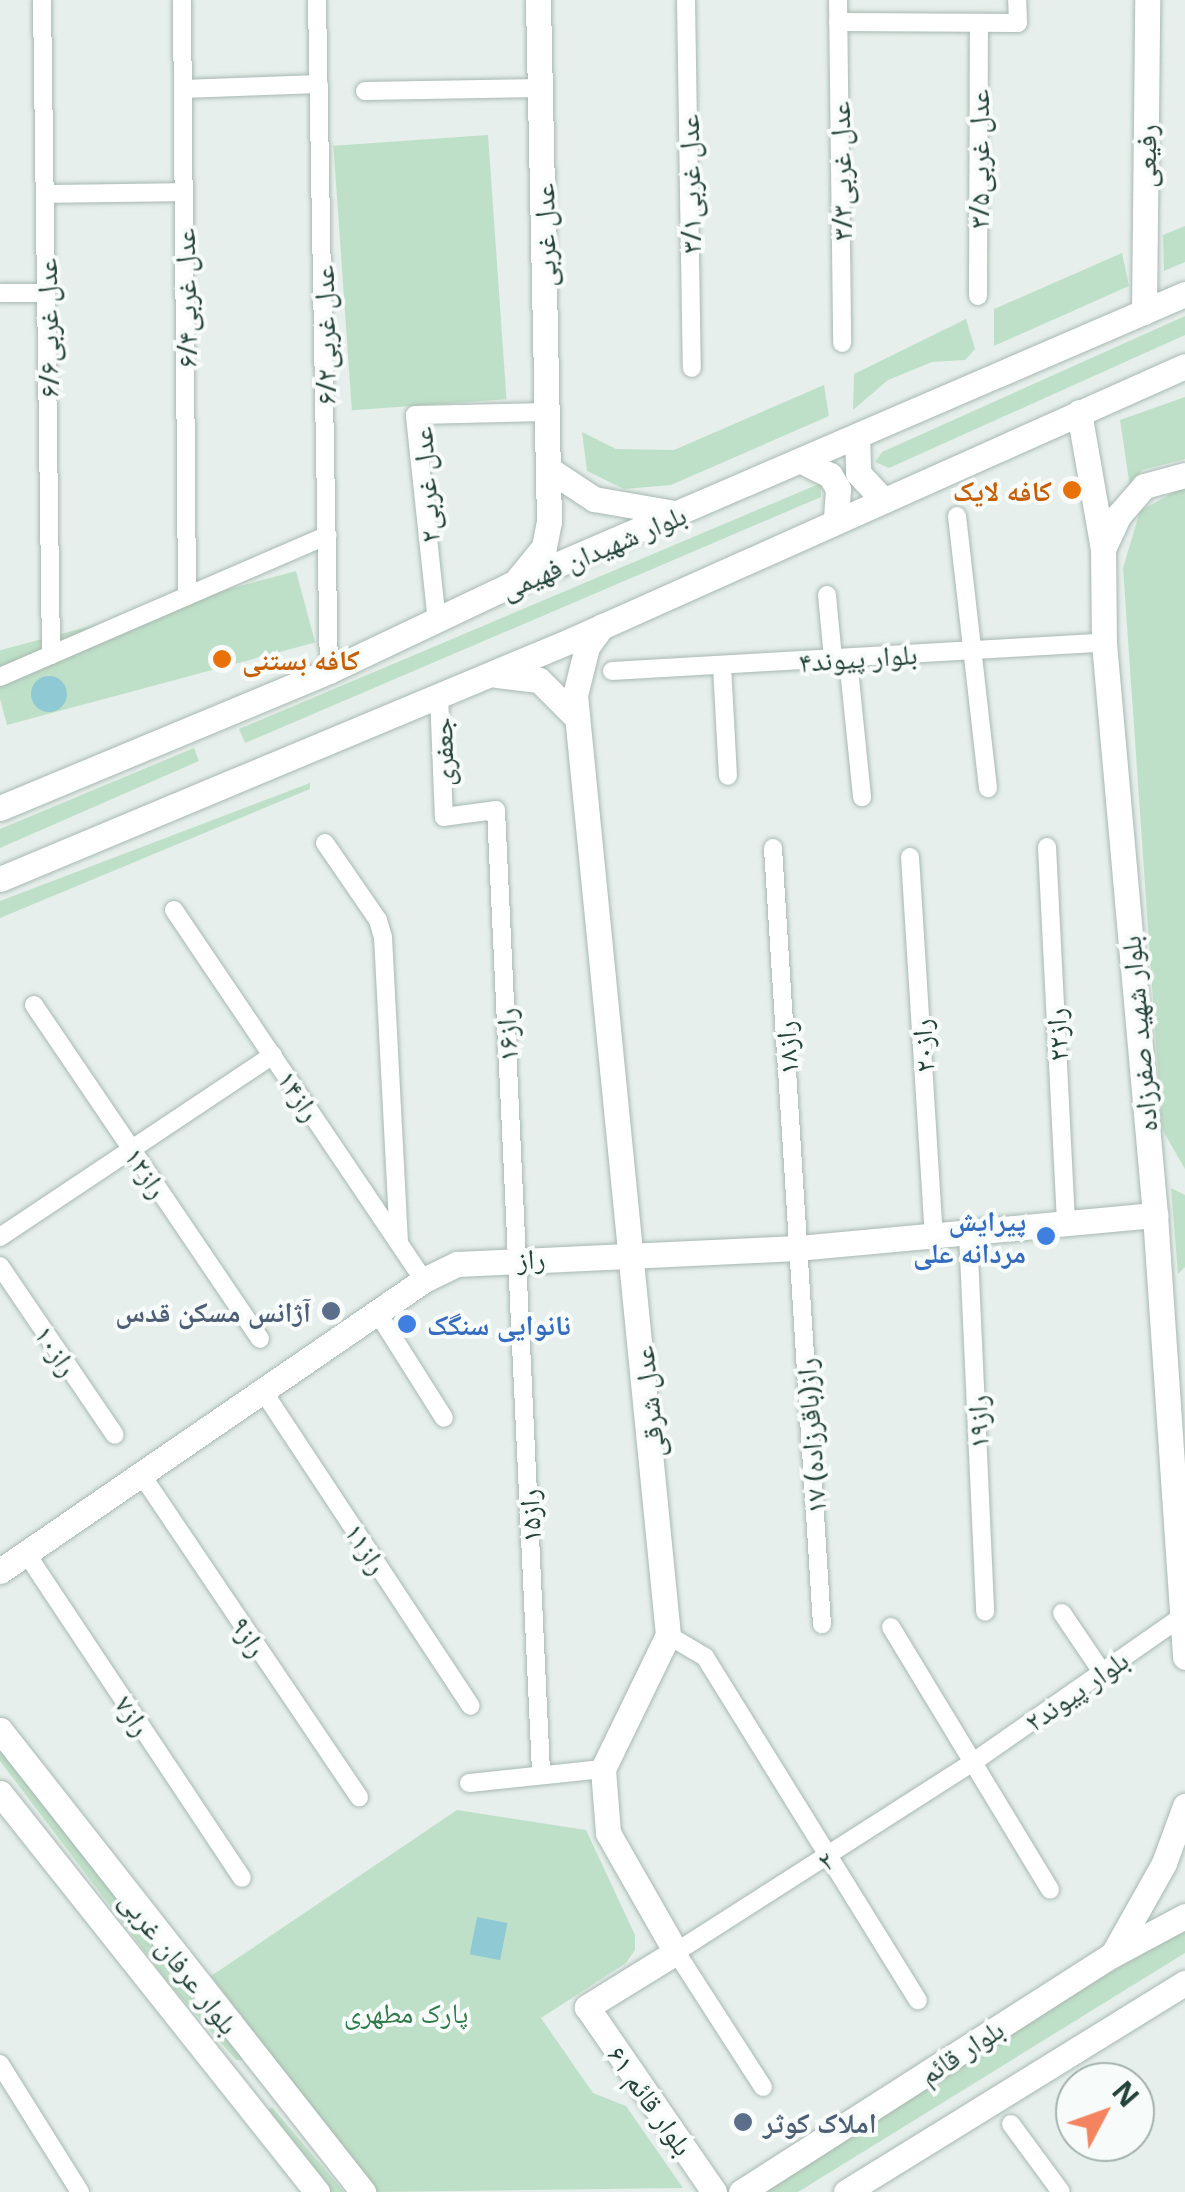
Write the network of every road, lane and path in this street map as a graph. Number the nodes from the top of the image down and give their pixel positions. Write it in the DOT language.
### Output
graph roads {
  1 [pos="42,0"];
  2 [pos="182,0"];
  3 [pos="317,0"];
  4 [pos="538,0"];
  5 [pos="686,0"];
  6 [pos="838,0"];
  7 [pos="1017,0"];
  8 [pos="1147,0"];
  9 [pos="838,22"];
  10 [pos="979,23"];
  11 [pos="319,84"];
  12 [pos="540,88"];
  13 [pos="182,89"];
  14 [pos="365,91"];
  15 [pos="184,192"];
  16 [pos="45,194"];
  17 [pos="0,293"];
  18 [pos="46,293"];
  19 [pos="1185,294"];
  20 [pos="978,296"];
  21 [pos="1144,312"];
  22 [pos="842,342"];
  23 [pos="1185,366"];
  24 [pos="692,368"];
  25 [pos="548,412"];
  26 [pos="1078,412"];
  27 [pos="856,436"];
  28 [pos="802,461"];
  29 [pos="550,470"];
  30 [pos="1185,475"];
  31 [pos="884,500"];
  32 [pos="681,513"];
  33 [pos="956,516"];
  34 [pos="836,520"];
  35 [pos="328,535"];
  36 [pos="1104,549"];
  37 [pos="510,585"];
  38 [pos="826,595"];
  39 [pos="187,596"];
  40 [pos="437,622"];
  41 [pos="602,626"];
  42 [pos="1104,644"];
  43 [pos="974,648"];
  44 [pos="50,655"];
  45 [pos="840,659"];
  46 [pos="722,666"];
  47 [pos="329,670"];
  48 [pos="612,671"];
  49 [pos="488,675"];
  50 [pos="0,677"];
  51 [pos="439,694"];
  52 [pos="576,717"];
  53 [pos="728,776"];
  54 [pos="988,788"];
  55 [pos="862,796"];
  56 [pos="0,808"];
  57 [pos="496,810"];
  58 [pos="325,843"];
  59 [pos="1047,847"];
  60 [pos="773,848"];
  61 [pos="910,857"];
  62 [pos="0,879"];
  63 [pos="174,910"];
  64 [pos="34,1005"];
  65 [pos="273,1055"];
  66 [pos="132,1149"];
  67 [pos="1155,1215"];
  68 [pos="1066,1224"];
  69 [pos="968,1233"];
  70 [pos="934,1235"];
  71 [pos="0,1238"];
  72 [pos="399,1240"];
  73 [pos="798,1248"];
  74 [pos="627,1254"];
  75 [pos="517,1259"];
  76 [pos="0,1266"];
  77 [pos="424,1280"];
  78 [pos="377,1312"];
  79 [pos="260,1339"];
  80 [pos="263,1391"];
  81 [pos="444,1418"];
  82 [pos="115,1435"];
  83 [pos="141,1474"];
  84 [pos="26,1553"];
  85 [pos="0,1571"];
  86 [pos="985,1612"];
  87 [pos="1062,1613"];
  88 [pos="1181,1617"];
  89 [pos="822,1624"];
  90 [pos="890,1627"];
  91 [pos="668,1635"];
  92 [pos="1185,1657"];
  93 [pos="1102,1672"];
  94 [pos="471,1706"];
  95 [pos="0,1730"];
  96 [pos="972,1763"];
  97 [pos="603,1769"];
  98 [pos="541,1773"];
  99 [pos="469,1784"];
  100 [pos="0,1793"];
  101 [pos="359,1797"];
  102 [pos="1185,1806"];
  103 [pos="827,1859"];
  104 [pos="242,1878"];
  105 [pos="1050,1890"];
  106 [pos="1185,1916"];
  107 [pos="676,1952"];
  108 [pos="1112,1955"];
  109 [pos="1185,1983"];
  110 [pos="918,2000"];
  111 [pos="0,2064"];
  112 [pos="275,2080"];
  113 [pos="763,2087"];
  114 [pos="248,2103"];
  115 [pos="1011,2124"];
  116 [pos="308,2189"];
  117 [pos="80,2192"];
  118 [pos="363,2192"];
  119 [pos="714,2192"];
  120 [pos="741,2192"];
  121 [pos="846,2192"];
  122 [pos="1061,2192"];
  1 -- 16 [label="street, ۶/۶عدل غربی"];
  2 -- 13 [label="street, ۶/۴عدل غربی"];
  3 -- 11 [label="street, ۶/۲عدل غربی"];
  4 -- 12 [label="street, عدل غربی"];
  5 -- 24 [label="street, عدل غربی۳/۱"];
  6 -- 9 [label="street, عدل غربی۳/۳"];
  7 -- 10 [label="street"];
  8 -- 21 [label="street, رفیعی"];
  9 -- 10 [label="street"];
  9 -- 22 [label="street, عدل غربی۳/۳"];
  10 -- 20 [label="street, عدل غربی۳/۵"];
  11 -- 13 [label="street"];
  11 -- 35 [label="street, ۶/۲عدل غربی"];
  12 -- 14 [label="street"];
  12 -- 25 [label="street, عدل غربی"];
  13 -- 15 [label="street, ۶/۴عدل غربی"];
  15 -- 16 [label="street"];
  15 -- 39 [label="street, ۶/۴عدل غربی"];
  16 -- 18 [label="street, ۶/۶عدل غربی"];
  17 -- 18 [label="street"];
  18 -- 44 [label="street, ۶/۶عدل غربی"];
  19 -- 21 [label="street, بلوار شهیدان فهیمی"];
  21 -- 27 [label="street, بلوار شهیدان فهیمی"];
  23 -- 26 [label="street"];
  25 -- 29 [label="street, عدل غربی"];
  25 -- 40 [label="street, عدل غربی۲"];
  26 -- 31 [label="street"];
  26 -- 36 [label="street, بلوار شهید صفرزاده"];
  27 -- 28 [label="street, بلوار شهیدان فهیمی"];
  27 -- 31 [label="street"];
  28 -- 32 [label="street, بلوار شهیدان فهیمی"];
  28 -- 34 [label="street"];
  29 -- 32 [label="street"];
  29 -- 37 [label="street, عدل غربی"];
  30 -- 36 [label="street"];
  31 -- 34 [label="street"];
  32 -- 37 [label="street, بلوار شهیدان فهیمی"];
  33 -- 43 [label="street"];
  34 -- 41 [label="street"];
  35 -- 39 [label="street"];
  35 -- 47 [label="street, ۶/۲عدل غربی"];
  36 -- 42 [label="street, بلوار شهید صفرزاده"];
  37 -- 40 [label="street, بلوار شهیدان فهیمی"];
  38 -- 45 [label="street"];
  39 -- 44 [label="street"];
  40 -- 47 [label="street, بلوار شهیدان فهیمی"];
  41 -- 49 [label="street"];
  41 -- 52 [label="street, عدل شرقی"];
  42 -- 43 [label="street, بلوار پیوند۴"];
  42 -- 67 [label="street, بلوار شهید صفرزاده"];
  43 -- 45 [label="street, بلوار پیوند۴"];
  43 -- 54 [label="street"];
  44 -- 50 [label="street"];
  45 -- 46 [label="street, بلوار پیوند۴"];
  45 -- 55 [label="street"];
  46 -- 48 [label="street, بلوار پیوند۴"];
  46 -- 53 [label="street"];
  47 -- 56 [label="street, بلوار شهیدان فهیمی"];
  49 -- 51 [label="street"];
  49 -- 52 [label="street"];
  51 -- 57 [label="street, جعفری"];
  51 -- 62 [label="street"];
  52 -- 74 [label="street, عدل شرقی"];
  57 -- 75 [label="street, راز۱۶"];
  58 -- 72 [label="street"];
  59 -- 68 [label="street, راز۲۲"];
  60 -- 73 [label="street, راز۱۸"];
  61 -- 70 [label="street, راز۲۰"];
  63 -- 65 [label="street, راز۱۴"];
  64 -- 66 [label="street, راز۱۲"];
  65 -- 66 [label="street"];
  65 -- 72 [label="street, راز۱۴"];
  66 -- 71 [label="street"];
  66 -- 79 [label="street, راز۱۲"];
  67 -- 68 [label="street, راز"];
  67 -- 88 [label="street, بلوار شهید صفرزاده"];
  68 -- 69 [label="street, راز"];
  69 -- 70 [label="street, راز"];
  69 -- 86 [label="street, راز۱۹"];
  70 -- 73 [label="street, راز"];
  72 -- 77 [label="street, راز۱۴"];
  73 -- 74 [label="street, راز"];
  73 -- 89 [label="street, ۱۷ راز(باقرزاده)"];
  74 -- 75 [label="street, راز"];
  74 -- 91 [label="street, عدل شرقی"];
  75 -- 77 [label="street, راز"];
  75 -- 98 [label="street, راز۱۵"];
  76 -- 82 [label="street, راز۱۰"];
  77 -- 78 [label="street, راز"];
  78 -- 80 [label="street, راز"];
  78 -- 81 [label="street"];
  80 -- 83 [label="street, راز"];
  80 -- 94 [label="street, راز۱۱"];
  83 -- 84 [label="street, راز"];
  83 -- 101 [label="street, راز۹"];
  84 -- 85 [label="street, راز"];
  84 -- 104 [label="street, راز۷"];
  87 -- 93 [label="street"];
  88 -- 92 [label="street, بلوار شهید صفرزاده"];
  88 -- 93 [label="street, بلوار پیوند۲"];
  90 -- 96 [label="street"];
  91 -- 97 [label="street"];
  91 -- 103 [label="street"];
  93 -- 96 [label="street, بلوار پیوند۲"];
  95 -- 112 [label="street, بلوار عرفان غربی"];
  96 -- 103 [label="street, ۲"];
  96 -- 105 [label="street"];
  97 -- 98 [label="street"];
  97 -- 107 [label="street"];
  98 -- 99 [label="street"];
  100 -- 114 [label="street, بلوار عرفان غربی"];
  102 -- 108 [label="street"];
  103 -- 107 [label="street, ۲"];
  103 -- 110 [label="street"];
  106 -- 108 [label="street, بلوار قائم"];
  107 -- 113 [label="street"];
  107 -- 119 [label="street, بلوار قائم ۶۱"];
  108 -- 120 [label="street, بلوار قائم"];
  109 -- 121 [label="street, بلوار قائم"];
  111 -- 117 [label="street"];
  112 -- 114 [label="street"];
  112 -- 118 [label="street, بلوار عرفان غربی"];
  114 -- 116 [label="street, بلوار عرفان غربی"];
  115 -- 122 [label="street"];
}
